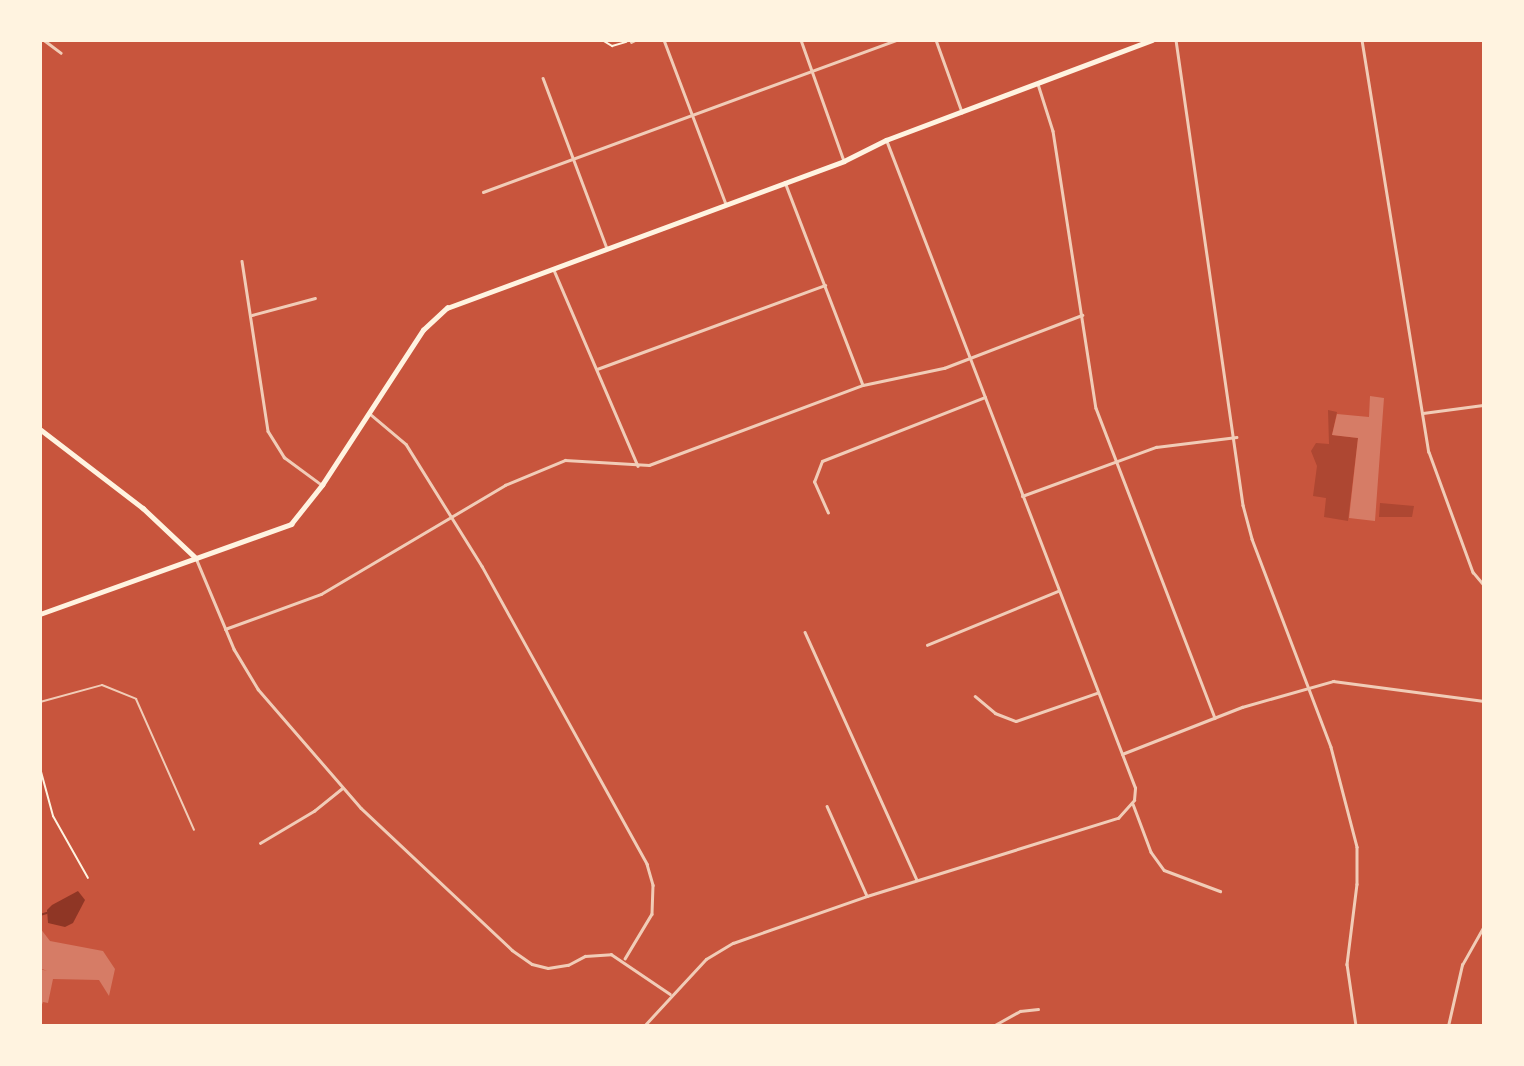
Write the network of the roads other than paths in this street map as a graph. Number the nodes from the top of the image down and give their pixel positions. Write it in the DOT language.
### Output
graph roads {
  1 [pos="44,40"];
  2 [pos="664,40"];
  3 [pos="801,40"];
  4 [pos="897,40"];
  5 [pos="936,40"];
  6 [pos="1152,40"];
  7 [pos="1176,40"];
  8 [pos="1362,40"];
  9 [pos="61,53"];
  10 [pos="812,72"];
  11 [pos="543,78"];
  12 [pos="1038,83"];
  13 [pos="962,112"];
  14 [pos="693,115"];
  15 [pos="886,140"];
  16 [pos="572,160"];
  17 [pos="844,161"];
  18 [pos="785,182"];
  19 [pos="483,192"];
  20 [pos="726,204"];
  21 [pos="607,248"];
  22 [pos="242,261"];
  23 [pos="554,268"];
  24 [pos="825,285"];
  25 [pos="315,298"];
  26 [pos="253,315"];
  27 [pos="1082,315"];
  28 [pos="969,358"];
  29 [pos="597,369"];
  30 [pos="863,385"];
  31 [pos="985,397"];
  32 [pos="1484,405"];
  33 [pos="368,412"];
  34 [pos="1423,413"];
  35 [pos="40,429"];
  36 [pos="1236,437"];
  37 [pos="1116,460"];
  38 [pos="638,466"];
  39 [pos="322,485"];
  40 [pos="1022,496"];
  41 [pos="828,513"];
  42 [pos="452,517"];
  43 [pos="196,558"];
  44 [pos="1484,585"];
  45 [pos="1058,592"];
  46 [pos="40,614"];
  47 [pos="225,629"];
  48 [pos="805,632"];
  49 [pos="927,645"];
  50 [pos="1308,687"];
  51 [pos="1097,693"];
  52 [pos="975,696"];
  53 [pos="1484,701"];
  54 [pos="40,702"];
  55 [pos="1214,718"];
  56 [pos="1122,754"];
  57 [pos="342,788"];
  58 [pos="1133,804"];
  59 [pos="827,806"];
  60 [pos="194,830"];
  61 [pos="260,843"];
  62 [pos="917,880"];
  63 [pos="1220,891"];
  64 [pos="867,896"];
  65 [pos="1484,926"];
  66 [pos="625,960"];
  67 [pos="671,994"];
  68 [pos="1038,1010"];
  69 [pos="643,1026"];
  70 [pos="993,1026"];
  71 [pos="1356,1026"];
  72 [pos="1448,1026"];
  1 -- 9 [label="street"];
  2 -- 14 [label="street"];
  3 -- 10 [label="street"];
  4 -- 10 [label="street"];
  5 -- 13 [label="street"];
  6 -- 12 [label="main road"];
  7 -- 36 [label="street"];
  8 -- 34 [label="street"];
  10 -- 14 [label="street"];
  10 -- 17 [label="street"];
  11 -- 16 [label="street"];
  12 -- 13 [label="main road"];
  12 -- 27 [label="street"];
  13 -- 15 [label="main road"];
  14 -- 16 [label="street"];
  14 -- 20 [label="street"];
  15 -- 17 [label="main road"];
  15 -- 28 [label="street"];
  16 -- 19 [label="street"];
  16 -- 21 [label="street"];
  17 -- 18 [label="main road"];
  18 -- 20 [label="main road"];
  18 -- 24 [label="street"];
  20 -- 21 [label="main road"];
  21 -- 23 [label="main road"];
  22 -- 26 [label="street"];
  23 -- 29 [label="street"];
  23 -- 33 [label="main road"];
  24 -- 29 [label="street"];
  24 -- 30 [label="street"];
  25 -- 26 [label="street"];
  26 -- 39 [label="street"];
  27 -- 28 [label="street"];
  27 -- 37 [label="street"];
  28 -- 30 [label="street"];
  28 -- 31 [label="street"];
  29 -- 38 [label="street"];
  30 -- 38 [label="street"];
  31 -- 40 [label="street"];
  31 -- 41 [label="street"];
  32 -- 34 [label="street"];
  33 -- 39 [label="main road"];
  33 -- 42 [label="street"];
  34 -- 44 [label="street"];
  35 -- 43 [label="main road"];
  36 -- 37 [label="street"];
  36 -- 50 [label="street"];
  37 -- 40 [label="street"];
  37 -- 55 [label="street"];
  38 -- 42 [label="street"];
  39 -- 43 [label="main road"];
  40 -- 45 [label="street"];
  42 -- 47 [label="street"];
  42 -- 66 [label="street"];
  43 -- 46 [label="main road"];
  43 -- 47 [label="street"];
  45 -- 49 [label="street"];
  45 -- 51 [label="street"];
  47 -- 57 [label="street"];
  48 -- 62 [label="street"];
  50 -- 53 [label="street"];
  50 -- 55 [label="street"];
  50 -- 71 [label="street"];
  51 -- 52 [label="street"];
  51 -- 56 [label="street"];
  54 -- 60 [label="lane"];
  55 -- 56 [label="street"];
  56 -- 58 [label="street"];
  57 -- 61 [label="street"];
  57 -- 66 [label="street"];
  58 -- 62 [label="street"];
  58 -- 63 [label="street"];
  59 -- 64 [label="street"];
  62 -- 64 [label="street"];
  64 -- 67 [label="street"];
  65 -- 72 [label="street"];
  66 -- 67 [label="street"];
  67 -- 69 [label="street"];
  68 -- 70 [label="street"];
}
